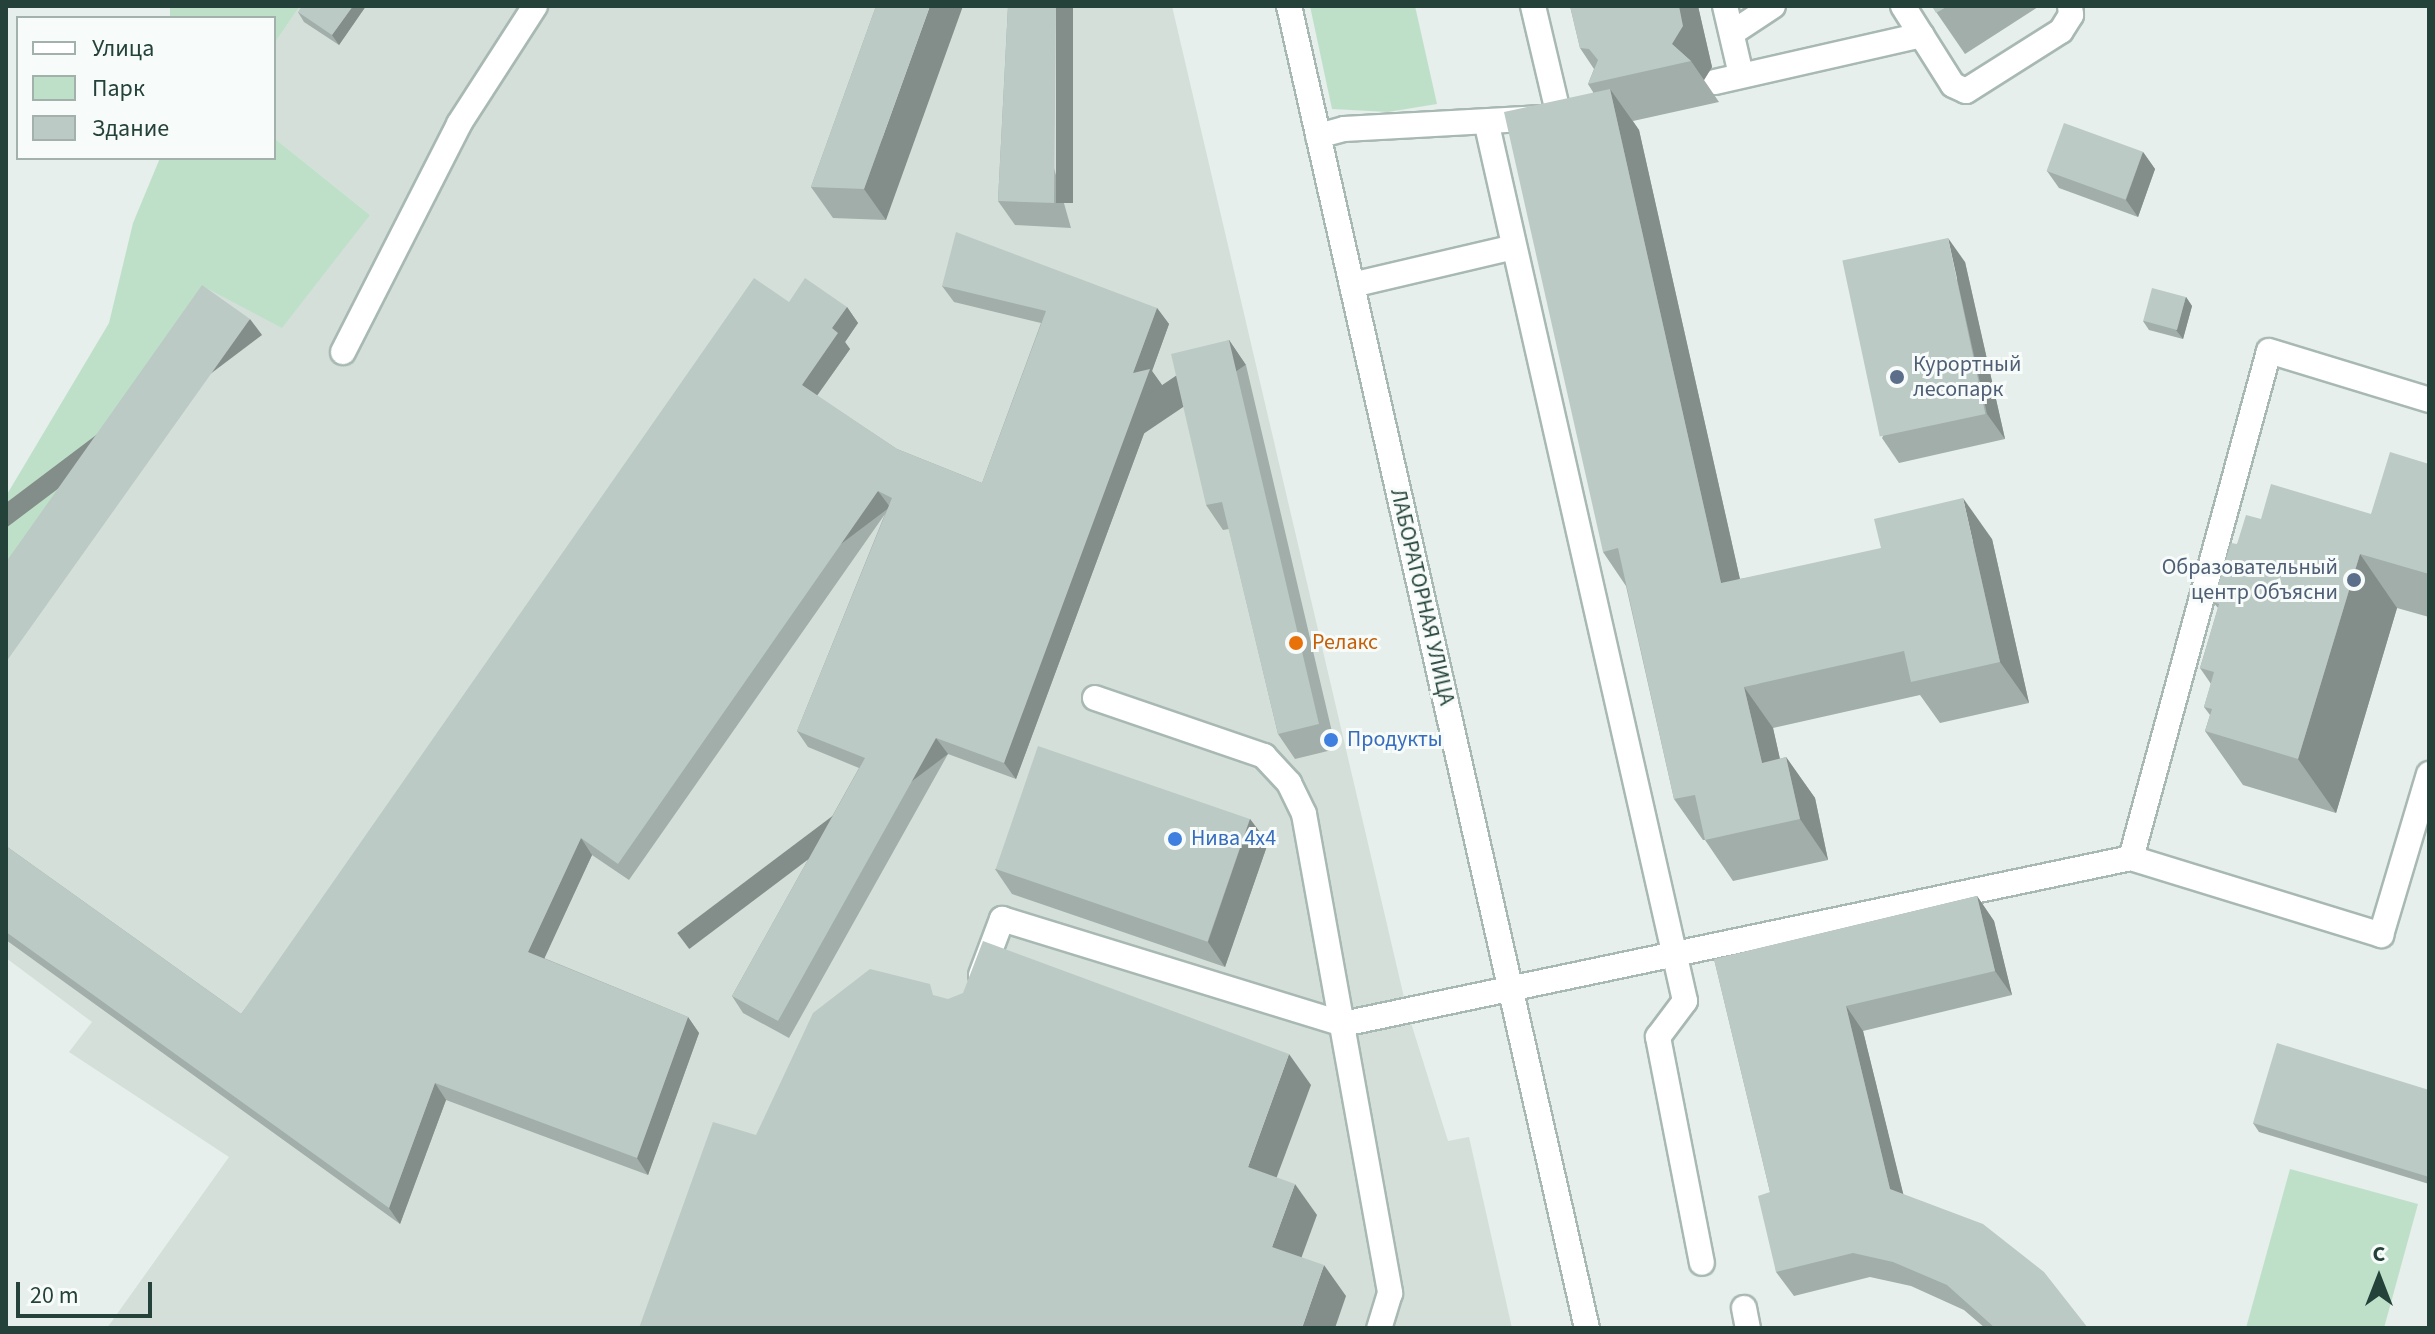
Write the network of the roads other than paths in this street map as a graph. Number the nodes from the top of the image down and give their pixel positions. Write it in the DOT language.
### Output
graph roads {
  1 [pos="535,6"];
  2 [pos="1289,6"];
  3 [pos="1533,6"];
  4 [pos="1725,6"];
  5 [pos="1773,6"];
  6 [pos="1903,6"];
  7 [pos="2070,6"];
  8 [pos="1732,33"];
  9 [pos="1922,35"];
  10 [pos="1741,75"];
  11 [pos="1715,82"];
  12 [pos="1585,110"];
  13 [pos="1559,116"];
  14 [pos="1487,125"];
  15 [pos="1318,136"];
  16 [pos="1514,247"];
  17 [pos="1352,285"];
  18 [pos="343,352"];
  19 [pos="2429,400"];
  20 [pos="1095,698"];
  21 [pos="2429,774"];
  22 [pos="2131,858"];
  23 [pos="1674,950"];
  24 [pos="1510,986"];
  25 [pos="971,1002"];
  26 [pos="1343,1024"];
  27 [pos="1702,1263"];
  28 [pos="1582,1327"];
  29 [pos="1379,1328"];
  1 -- 18 [label="street"];
  2 -- 15 [label="street, ЛАБОРАТОРНАЯ УЛИЦА"];
  3 -- 13 [label="street"];
  4 -- 8 [label="street"];
  5 -- 8 [label="street"];
  6 -- 9 [label="street"];
  7 -- 9 [label="street"];
  8 -- 10 [label="street"];
  9 -- 10 [label="street"];
  10 -- 11 [label="street"];
  12 -- 13 [label="street"];
  13 -- 14 [label="street"];
  14 -- 15 [label="street"];
  14 -- 16 [label="street"];
  15 -- 17 [label="street, ЛАБОРАТОРНАЯ УЛИЦА"];
  16 -- 17 [label="street"];
  16 -- 23 [label="street"];
  17 -- 24 [label="street, ЛАБОРАТОРНАЯ УЛИЦА"];
  19 -- 22 [label="street"];
  20 -- 26 [label="street"];
  21 -- 22 [label="street"];
  22 -- 23 [label="street"];
  23 -- 24 [label="street"];
  23 -- 27 [label="street"];
  24 -- 26 [label="street"];
  24 -- 28 [label="street, ЛАБОРАТОРНАЯ УЛИЦА"];
  25 -- 26 [label="street"];
  26 -- 29 [label="street"];
}
